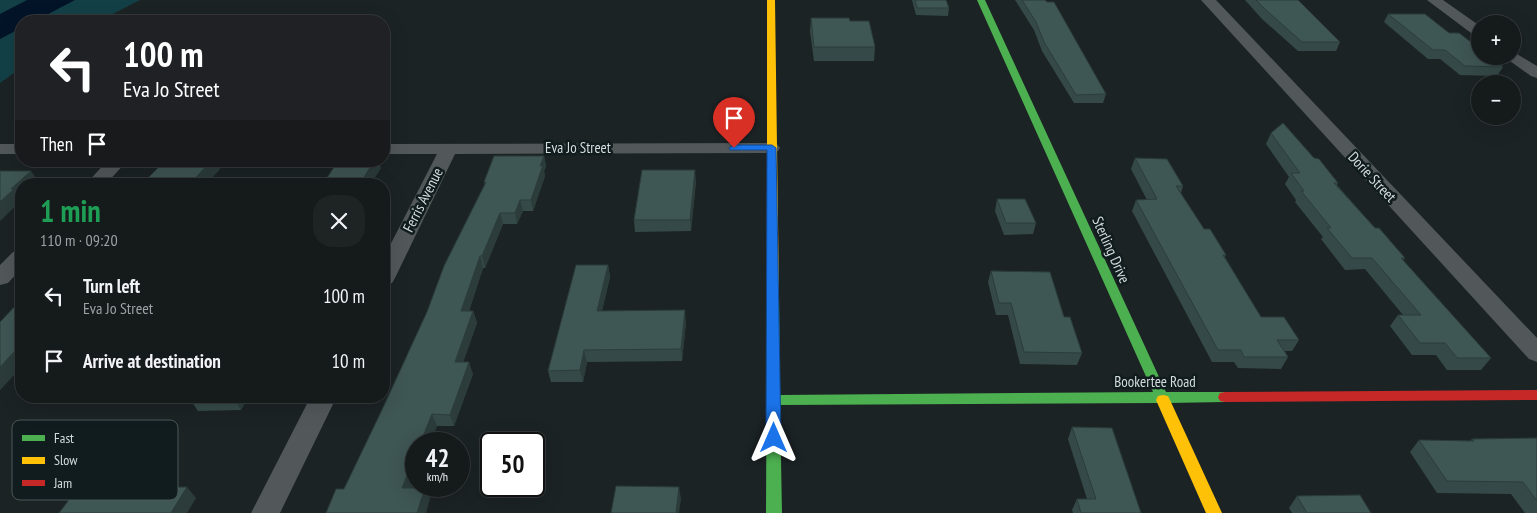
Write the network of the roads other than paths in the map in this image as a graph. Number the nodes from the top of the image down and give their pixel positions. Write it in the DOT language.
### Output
graph roads {
  1 [pos="771,0"];
  2 [pos="981,0"];
  3 [pos="1208,0"];
  4 [pos="1434,0"];
  5 [pos="1471,27"];
  6 [pos="1521,62"];
  7 [pos="1537,74"];
  8 [pos="772,148"];
  9 [pos="0,149"];
  10 [pos="15,149"];
  11 [pos="390,149"];
  12 [pos="449,149"];
  13 [pos="112,167"];
  14 [pos="101,178"];
  15 [pos="15,263"];
  16 [pos="390,266"];
  17 [pos="0,278"];
  18 [pos="1537,353"];
  19 [pos="1537,395"];
  20 [pos="1161,397"];
  21 [pos="773,400"];
  22 [pos="320,403"];
  23 [pos="265,513"];
  24 [pos="774,513"];
  25 [pos="1214,513"];
  1 -- 8 [label="street"];
  2 -- 20 [label="street, Sterling Drive"];
  3 -- 18 [label="street, Dorie Street"];
  4 -- 5 [label="street"];
  6 -- 7 [label="street"];
  8 -- 12 [label="street, Eva Jo Street"];
  8 -- 21 [label="street"];
  9 -- 10 [label="street"];
  11 -- 12 [label="street, Eva Jo Street"];
  12 -- 16 [label="street, Ferris Avenue"];
  13 -- 14 [label="street"];
  15 -- 17 [label="street"];
  19 -- 20 [label="street, Bookertee Road"];
  20 -- 21 [label="street, Bookertee Road"];
  20 -- 25 [label="street, Sterling Drive"];
  21 -- 24 [label="street"];
  22 -- 23 [label="street"];
}
